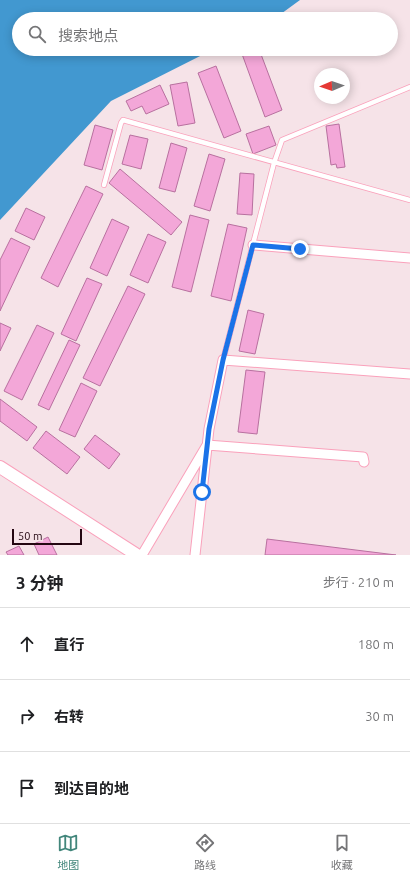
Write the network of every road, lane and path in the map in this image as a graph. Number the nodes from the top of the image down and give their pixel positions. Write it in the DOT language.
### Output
graph roads {
  1 [pos="410,87"];
  2 [pos="274,163"];
  3 [pos="104,185"];
  4 [pos="410,200"];
  5 [pos="253,245"];
  6 [pos="410,258"];
  7 [pos="223,360"];
  8 [pos="410,374"];
  9 [pos="207,445"];
  10 [pos="364,462"];
  11 [pos="0,467"];
  12 [pos="137,555"];
  13 [pos="142,555"];
  14 [pos="195,555"];
  1 -- 2 [label="lane"];
  2 -- 3 [label="lane"];
  2 -- 4 [label="lane"];
  2 -- 5 [label="lane"];
  5 -- 6 [label="street"];
  5 -- 7 [label="lane"];
  7 -- 8 [label="street"];
  7 -- 9 [label="street"];
  9 -- 10 [label="street"];
  9 -- 13 [label="street"];
  9 -- 14 [label="street"];
  11 -- 12 [label="main road"];
}
